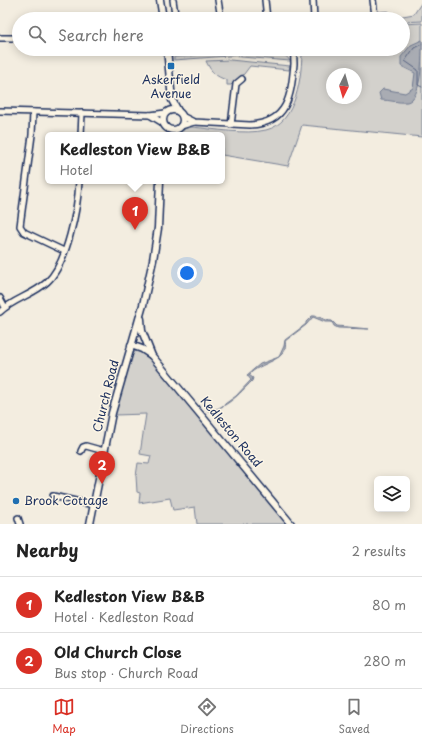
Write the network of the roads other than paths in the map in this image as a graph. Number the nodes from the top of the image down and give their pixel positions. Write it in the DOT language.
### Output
graph roads {
  1 [pos="160,0"];
  2 [pos="173,0"];
  3 [pos="218,0"];
  4 [pos="265,0"];
  5 [pos="313,0"];
  6 [pos="373,0"];
  7 [pos="162,12"];
  8 [pos="174,12"];
  9 [pos="220,12"];
  10 [pos="266,12"];
  11 [pos="314,12"];
  12 [pos="374,12"];
  13 [pos="0,38"];
  14 [pos="12,38"];
  15 [pos="168,56"];
  16 [pos="293,56"];
  17 [pos="242,80"];
  18 [pos="227,88"];
  19 [pos="235,89"];
  20 [pos="172,100"];
  21 [pos="0,112"];
  22 [pos="33,112"];
  23 [pos="82,113"];
  24 [pos="166,113"];
  25 [pos="180,114"];
  26 [pos="150,115"];
  27 [pos="194,122"];
  28 [pos="231,124"];
  29 [pos="164,125"];
  30 [pos="176,130"];
  31 [pos="81,132"];
  32 [pos="165,132"];
  33 [pos="79,184"];
  34 [pos="160,184"];
  35 [pos="64,251"];
  36 [pos="0,298"];
  37 [pos="5,307"];
  38 [pos="0,312"];
  39 [pos="141,313"];
  40 [pos="131,343"];
  41 [pos="147,344"];
  42 [pos="152,356"];
  43 [pos="81,451"];
  44 [pos="104,451"];
  45 [pos="53,496"];
  46 [pos="94,506"];
  47 [pos="18,518"];
  48 [pos="20,524"];
  49 [pos="90,524"];
  50 [pos="291,524"];
  1 -- 7 [label="street"];
  2 -- 8 [label="street"];
  3 -- 9 [label="street"];
  4 -- 10 [label="street"];
  5 -- 11 [label="street"];
  6 -- 12 [label="street"];
  13 -- 14 [label="street"];
  15 -- 20 [label="street"];
  16 -- 28 [label="street"];
  17 -- 19 [label="street"];
  18 -- 19 [label="street"];
  19 -- 28 [label="street"];
  20 -- 24 [label="street"];
  20 -- 25 [label="street"];
  21 -- 22 [label="street"];
  22 -- 23 [label="street"];
  22 -- 35 [label="street"];
  23 -- 26 [label="street"];
  23 -- 31 [label="street"];
  24 -- 25 [label="street"];
  24 -- 26 [label="street"];
  24 -- 29 [label="street"];
  25 -- 27 [label="street"];
  25 -- 30 [label="street"];
  26 -- 29 [label="street"];
  27 -- 28 [label="street"];
  27 -- 30 [label="street"];
  29 -- 30 [label="street"];
  29 -- 32 [label="street"];
  33 -- 35 [label="street"];
  34 -- 39 [label="street, Kedleston Road"];
  35 -- 37 [label="street"];
  36 -- 37 [label="street"];
  37 -- 38 [label="street"];
  39 -- 40 [label="street, Kedleston Road"];
  39 -- 41 [label="street, Kedleston Road"];
  40 -- 41 [label="street"];
  40 -- 42 [label="street, Kedleston Road"];
  40 -- 44 [label="street, Church Road"];
  41 -- 42 [label="street, Kedleston Road"];
  42 -- 50 [label="street, Kedleston Road"];
  43 -- 44 [label="street"];
  44 -- 46 [label="street, Church Road"];
  45 -- 46 [label="street"];
  46 -- 49 [label="street, Church Road"];
  47 -- 48 [label="street"];
}
